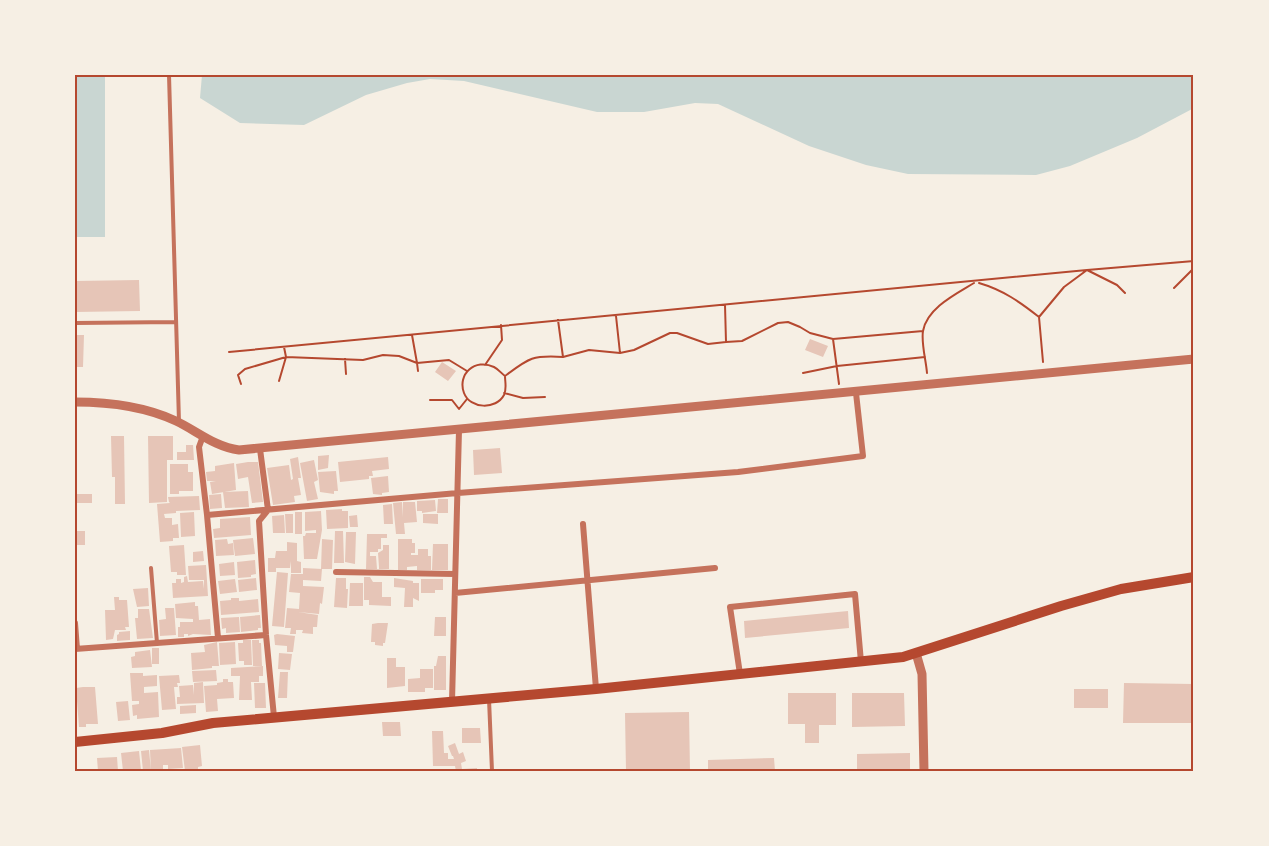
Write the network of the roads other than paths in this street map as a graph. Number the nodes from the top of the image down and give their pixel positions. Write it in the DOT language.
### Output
graph roads {
  1 [pos="169,75"];
  2 [pos="176,322"];
  3 [pos="75,323"];
  4 [pos="1194,359"];
  5 [pos="856,393"];
  6 [pos="75,402"];
  7 [pos="179,423"];
  8 [pos="459,430"];
  9 [pos="203,436"];
  10 [pos="260,449"];
  11 [pos="458,493"];
  12 [pos="268,510"];
  13 [pos="207,515"];
  14 [pos="583,524"];
  15 [pos="151,568"];
  16 [pos="716,568"];
  17 [pos="336,572"];
  18 [pos="455,574"];
  19 [pos="1194,577"];
  20 [pos="587,580"];
  21 [pos="455,593"];
  22 [pos="75,623"];
  23 [pos="266,634"];
  24 [pos="218,638"];
  25 [pos="157,643"];
  26 [pos="76,649"];
  27 [pos="916,653"];
  28 [pos="861,662"];
  29 [pos="740,674"];
  30 [pos="596,689"];
  31 [pos="489,698"];
  32 [pos="452,702"];
  33 [pos="274,717"];
  34 [pos="75,741"];
  35 [pos="492,771"];
  36 [pos="924,771"];
  1 -- 2 [label="lane"];
  2 -- 3 [label="lane"];
  2 -- 7 [label="lane"];
  4 -- 5 [label="street"];
  5 -- 8 [label="street"];
  5 -- 11 [label="street"];
  6 -- 7 [label="street"];
  7 -- 9 [label="street"];
  8 -- 10 [label="street"];
  8 -- 11 [label="street"];
  9 -- 10 [label="street"];
  9 -- 13 [label="street"];
  10 -- 12 [label="street"];
  11 -- 12 [label="street"];
  11 -- 18 [label="street"];
  12 -- 13 [label="street"];
  12 -- 23 [label="street"];
  13 -- 24 [label="street"];
  14 -- 20 [label="street"];
  15 -- 25 [label="lane"];
  16 -- 20 [label="street"];
  17 -- 18 [label="street"];
  18 -- 21 [label="street"];
  19 -- 27 [label="main road"];
  20 -- 21 [label="street"];
  20 -- 30 [label="street"];
  21 -- 32 [label="street"];
  22 -- 26 [label="street"];
  23 -- 24 [label="street"];
  23 -- 33 [label="street"];
  24 -- 25 [label="street"];
  25 -- 26 [label="street"];
  27 -- 28 [label="main road"];
  27 -- 36 [label="street"];
  28 -- 29 [label="main road"];
  28 -- 29 [label="street"];
  29 -- 30 [label="main road"];
  30 -- 31 [label="main road"];
  31 -- 32 [label="main road"];
  31 -- 35 [label="lane"];
  32 -- 33 [label="main road"];
  33 -- 34 [label="main road"];
}
